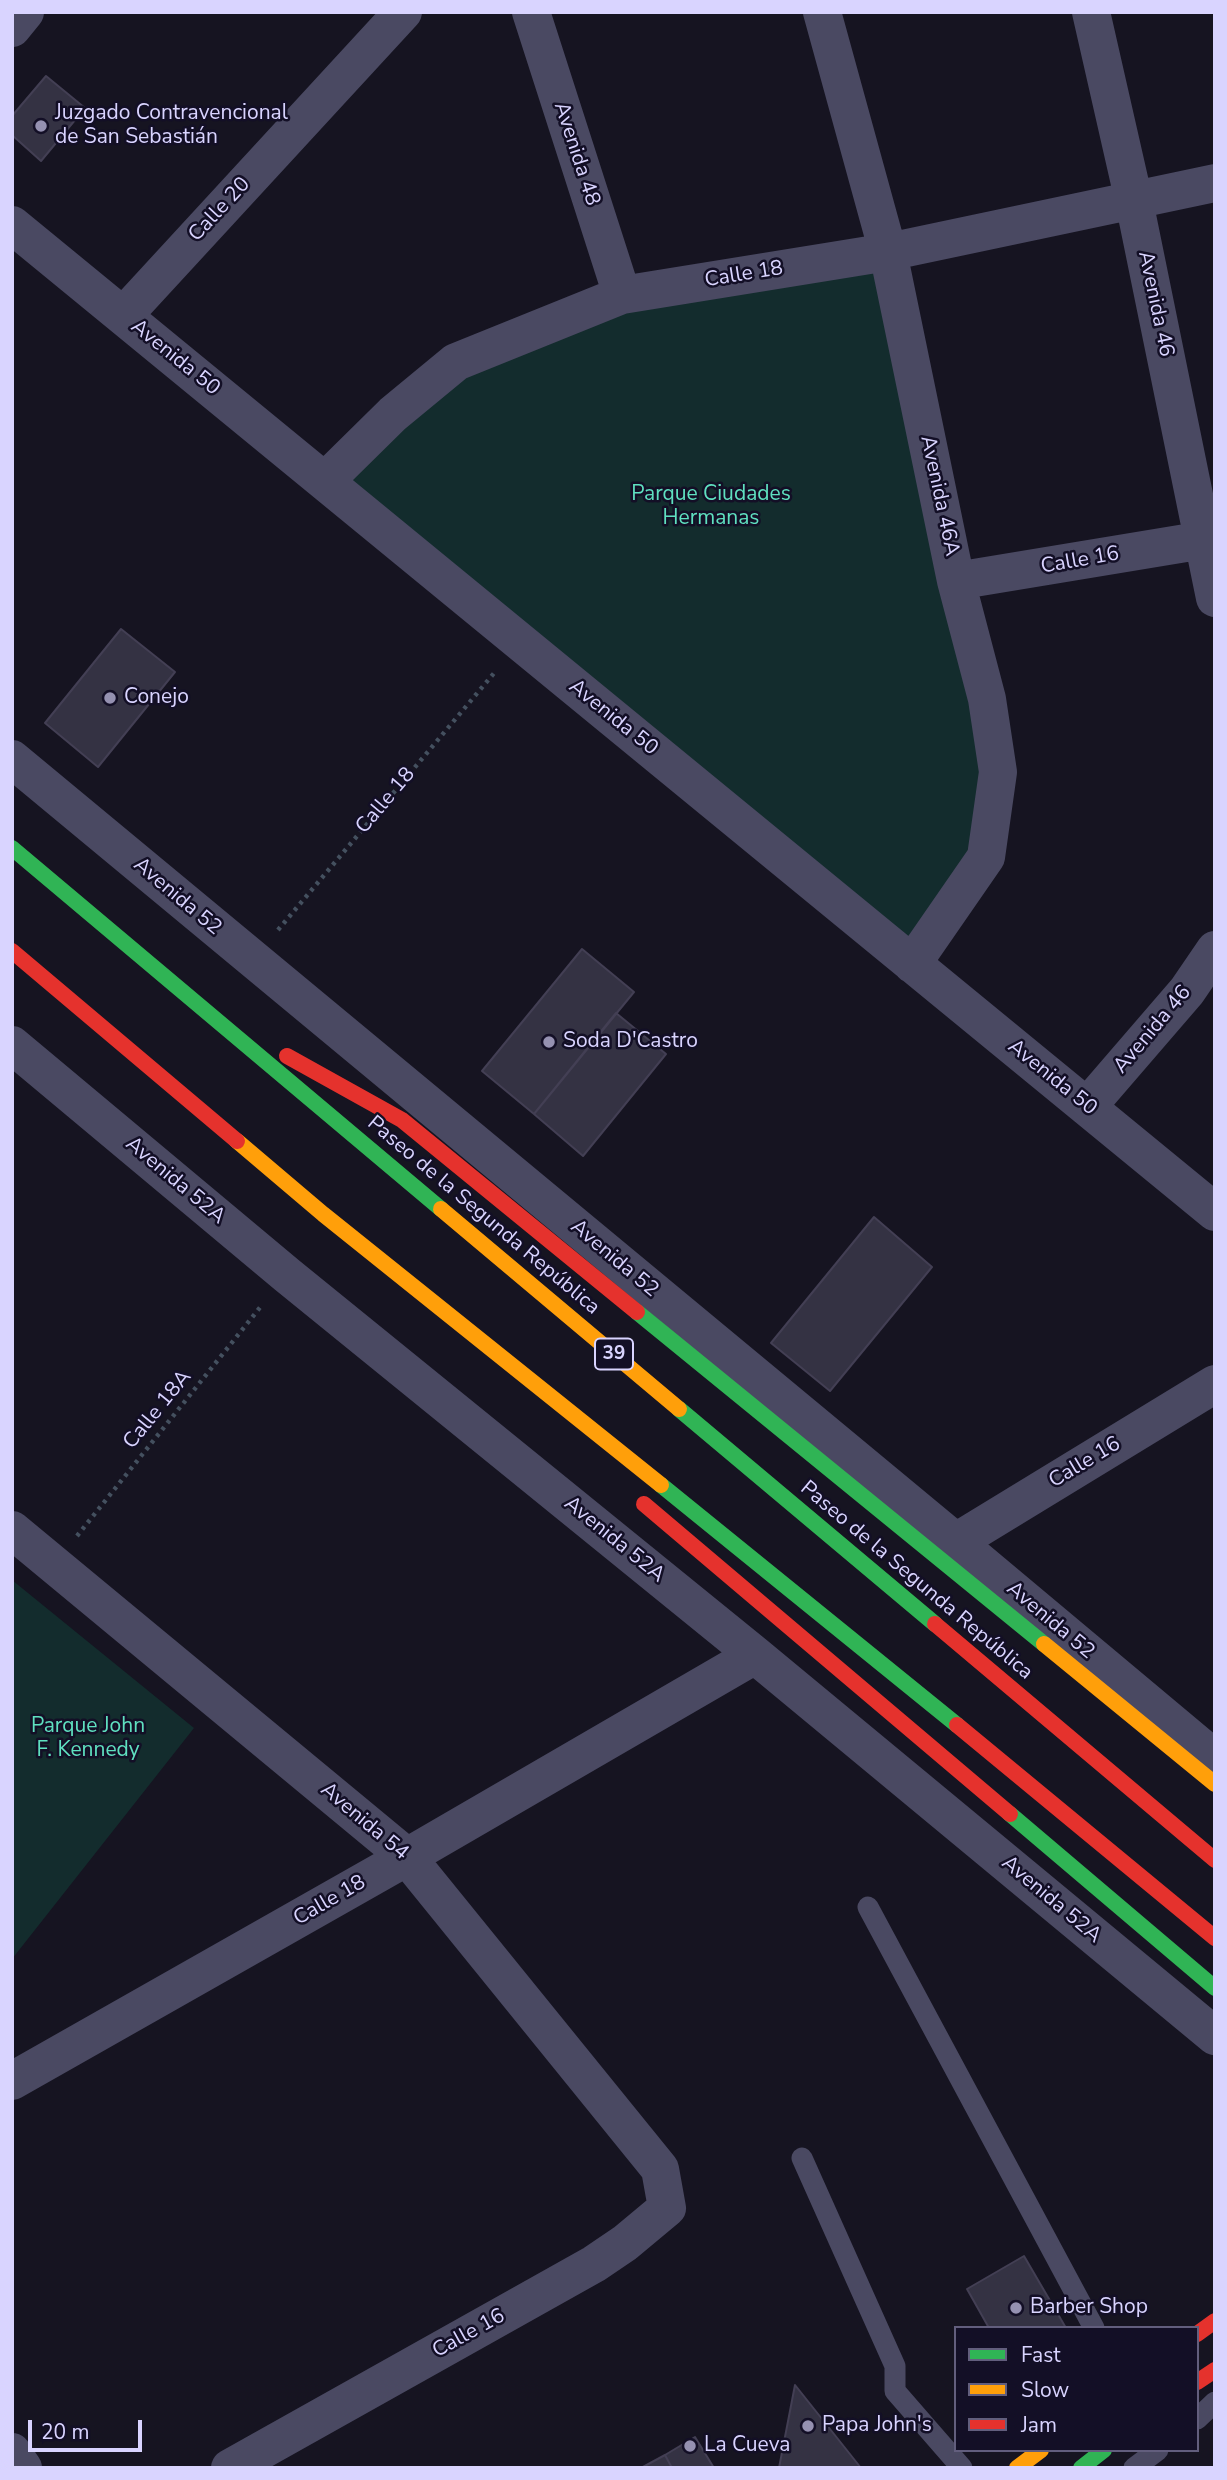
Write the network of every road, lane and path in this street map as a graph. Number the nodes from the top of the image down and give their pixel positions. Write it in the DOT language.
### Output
graph roads {
  1 [pos="25,12"];
  2 [pos="403,12"];
  3 [pos="531,12"];
  4 [pos="822,12"];
  5 [pos="1091,12"];
  6 [pos="12,28"];
  7 [pos="1215,183"];
  8 [pos="1134,201"];
  9 [pos="12,225"];
  10 [pos="888,252"];
  11 [pos="622,295"];
  12 [pos="123,316"];
  13 [pos="325,481"];
  14 [pos="1204,540"];
  15 [pos="956,582"];
  16 [pos="1215,597"];
  17 [pos="520,641"];
  18 [pos="12,759"];
  19 [pos="12,848"];
  20 [pos="1215,950"];
  21 [pos="12,951"];
  22 [pos="253,960"];
  23 [pos="912,964"];
  24 [pos="206,1010"];
  25 [pos="12,1045"];
  26 [pos="1087,1107"];
  27 [pos="1215,1212"];
  28 [pos="323,1214"];
  29 [pos="287,1275"];
  30 [pos="495,1372"];
  31 [pos="1215,1384"];
  32 [pos="629,1491"];
  33 [pos="12,1530"];
  34 [pos="956,1542"];
  35 [pos="54,1565"];
  36 [pos="755,1655"];
  37 [pos="1215,1759"];
  38 [pos="1215,1784"];
  39 [pos="407,1857"];
  40 [pos="1215,1860"];
  41 [pos="868,1907"];
  42 [pos="1215,1938"];
  43 [pos="1215,1988"];
  44 [pos="1215,2036"];
  45 [pos="16,2074"];
  46 [pos="802,2158"];
  47 [pos="660,2169"];
  48 [pos="1215,2321"];
  49 [pos="1093,2326"];
  50 [pos="1199,2333"];
  51 [pos="1215,2370"];
  52 [pos="1199,2381"];
  53 [pos="1215,2402"];
  54 [pos="1199,2417"];
  55 [pos="12,2452"];
  56 [pos="1038,2452"];
  57 [pos="1101,2452"];
  58 [pos="1155,2452"];
  59 [pos="23,2468"];
  60 [pos="230,2468"];
  61 [pos="962,2468"];
  62 [pos="1017,2468"];
  63 [pos="1081,2468"];
  64 [pos="1135,2468"];
  1 -- 6 [label="street"];
  2 -- 12 [label="street, Calle 20"];
  3 -- 11 [label="street, Avenida 48"];
  4 -- 10 [label="street, Avenida 46A"];
  5 -- 8 [label="street, Avenida 46"];
  7 -- 8 [label="street, Calle 18"];
  8 -- 10 [label="street, Calle 18"];
  8 -- 14 [label="street, Avenida 46"];
  9 -- 12 [label="street, Avenida 50"];
  10 -- 11 [label="street, Calle 18"];
  10 -- 15 [label="street, Avenida 46A"];
  11 -- 13 [label="street, Calle 18"];
  12 -- 13 [label="street, Avenida 50"];
  13 -- 17 [label="street, Avenida 50"];
  14 -- 15 [label="street, Calle 16"];
  14 -- 16 [label="street, Avenida 46"];
  15 -- 23 [label="street, Avenida 46A"];
  17 -- 22 [label="path, Calle 18"];
  17 -- 23 [label="street, Avenida 50"];
  18 -- 22 [label="street, Avenida 52"];
  19 -- 24 [label="main road, Paseo de la Segunda República / 39"];
  20 -- 26 [label="street, Avenida 46"];
  21 -- 28 [label="main road"];
  22 -- 34 [label="street, Avenida 52"];
  23 -- 26 [label="street, Avenida 50"];
  24 -- 38 [label="main road"];
  24 -- 40 [label="main road, Paseo de la Segunda República / 39"];
  25 -- 29 [label="street, Avenida 52A"];
  26 -- 27 [label="street, Avenida 50"];
  28 -- 30 [label="main road"];
  28 -- 42 [label="main road"];
  29 -- 35 [label="path, Calle 18A"];
  29 -- 36 [label="street, Avenida 52A"];
  31 -- 34 [label="street, Calle 16"];
  32 -- 43 [label="main road"];
  33 -- 35 [label="street, Avenida 54"];
  34 -- 37 [label="street, Avenida 52"];
  35 -- 39 [label="street, Avenida 54"];
  36 -- 39 [label="street, Calle 18"];
  36 -- 44 [label="street, Avenida 52A"];
  39 -- 45 [label="street, Calle 18"];
  39 -- 47 [label="street, Avenida 54"];
  41 -- 49 [label="lane"];
  46 -- 61 [label="lane"];
  47 -- 60 [label="street, Calle 16"];
  48 -- 50 [label="main road"];
  51 -- 52 [label="main road"];
  53 -- 54 [label="lane"];
  55 -- 59 [label="street"];
  56 -- 62 [label="main road"];
  57 -- 63 [label="main road"];
  58 -- 64 [label="lane"];
}
